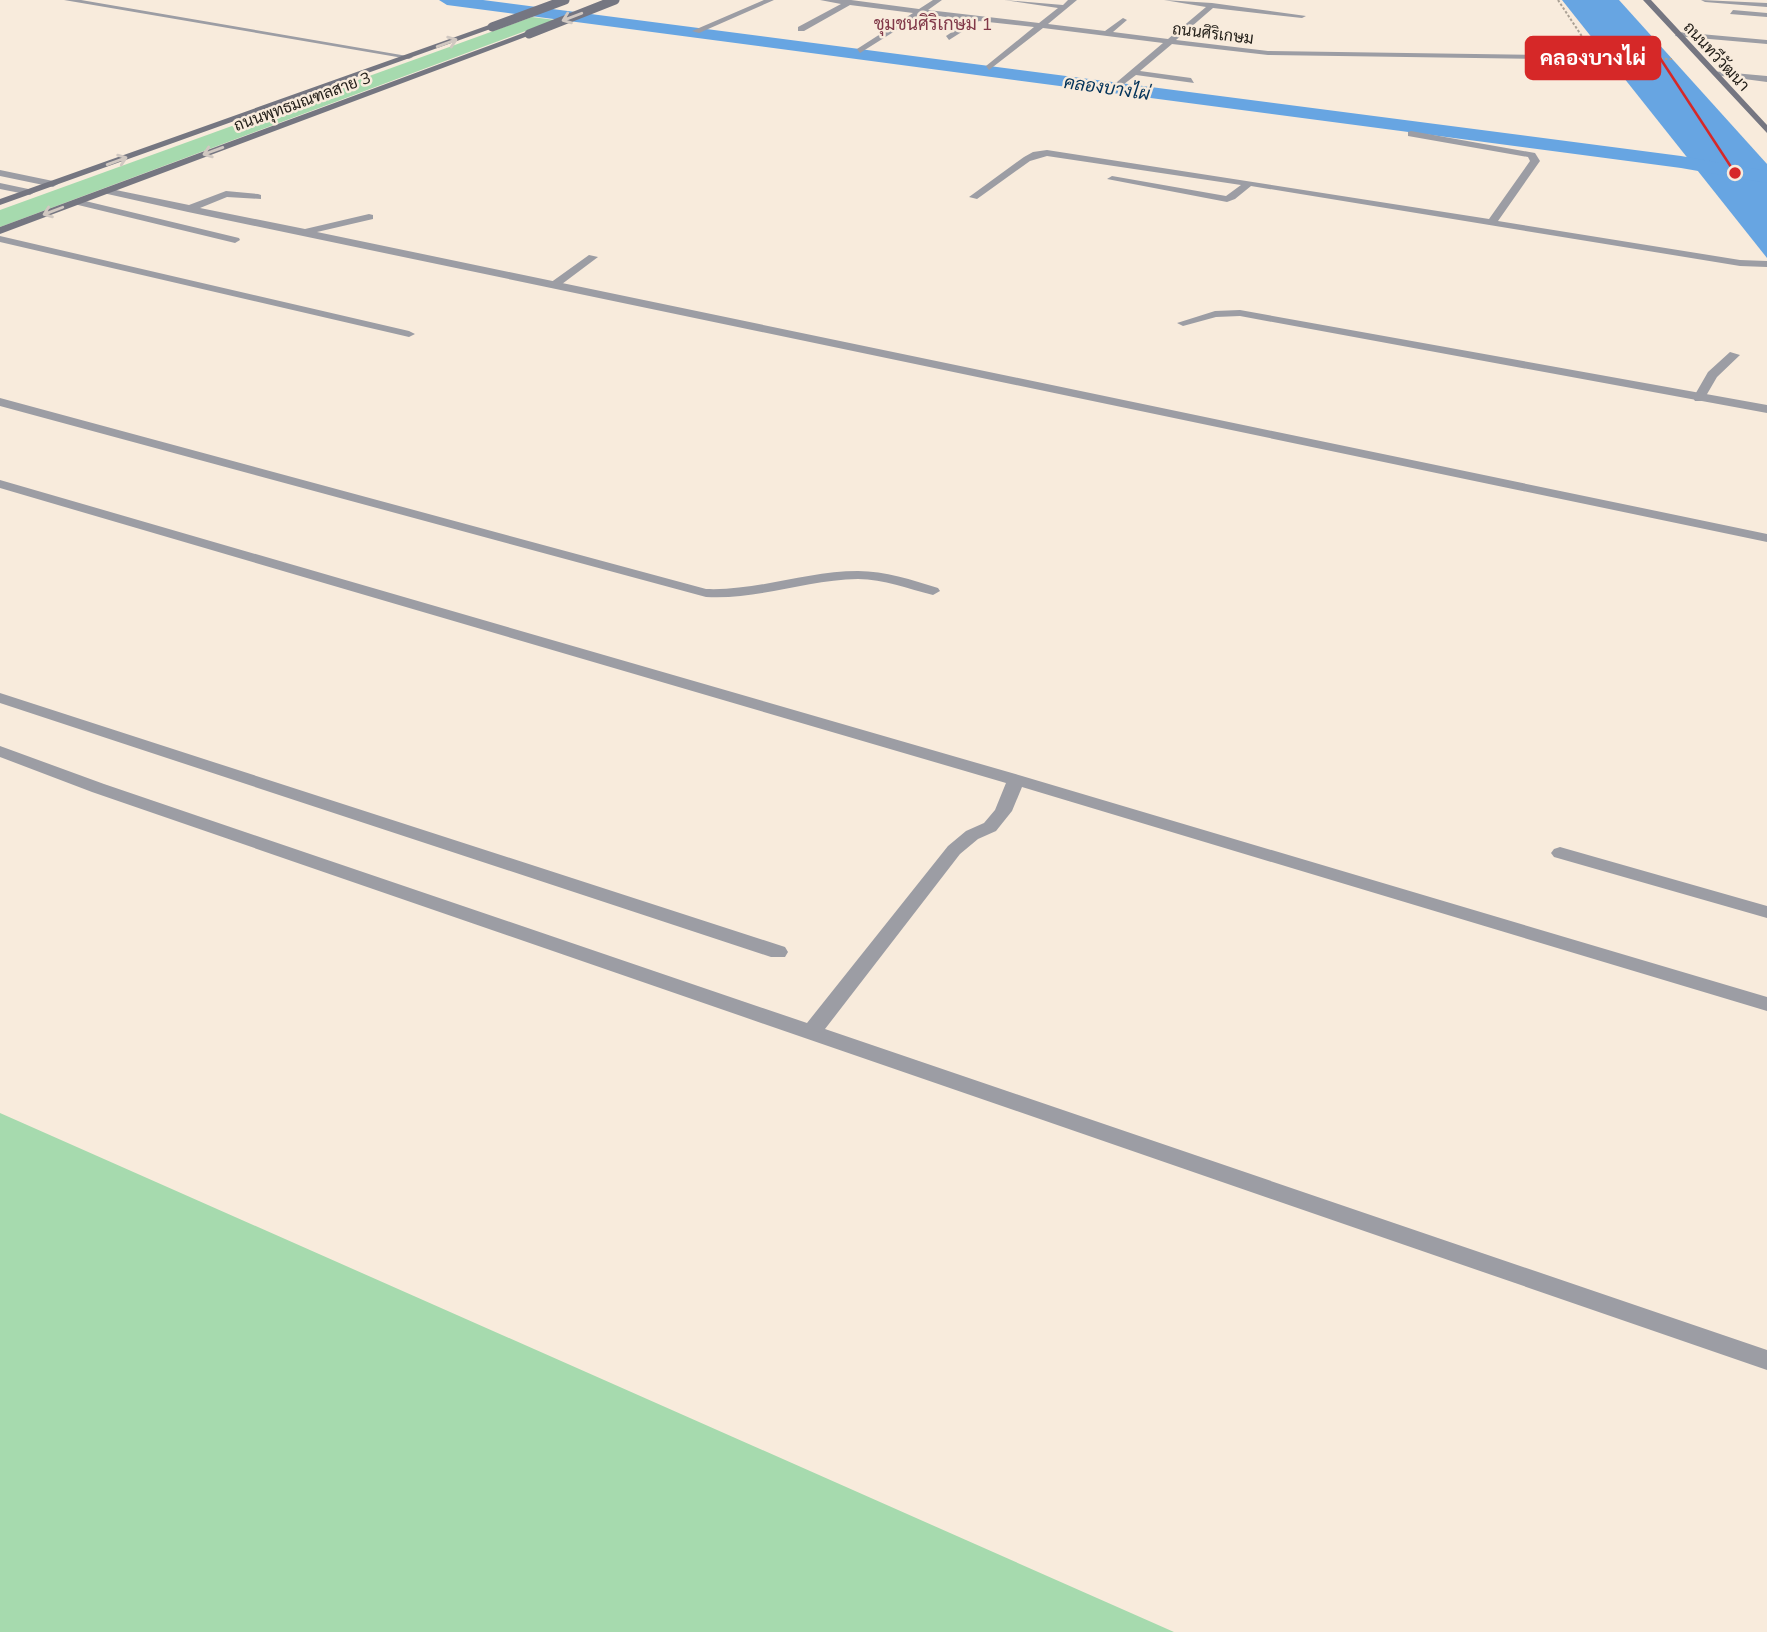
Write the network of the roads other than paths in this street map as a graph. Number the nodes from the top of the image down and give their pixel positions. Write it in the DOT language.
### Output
graph roads {
  1 [pos="68,0"];
  2 [pos="565,0"];
  3 [pos="615,0"];
  4 [pos="770,0"];
  5 [pos="824,0"];
  6 [pos="939,0"];
  7 [pos="1008,0"];
  8 [pos="1073,0"];
  9 [pos="1168,0"];
  10 [pos="1647,0"];
  11 [pos="1705,0"];
  12 [pos="850,1"];
  13 [pos="1212,5"];
  14 [pos="1767,5"];
  15 [pos="1064,7"];
  16 [pos="920,12"];
  17 [pos="1732,12"];
  18 [pos="1767,15"];
  19 [pos="1302,16"];
  20 [pos="978,18"];
  21 [pos="1123,20"];
  22 [pos="1041,26"];
  23 [pos="801,29"];
  24 [pos="696,32"];
  25 [pos="1106,34"];
  26 [pos="1678,34"];
  27 [pos="948,38"];
  28 [pos="1170,42"];
  29 [pos="1767,42"];
  30 [pos="860,51"];
  31 [pos="410,57"];
  32 [pos="1600,58"];
  33 [pos="989,68"];
  34 [pos="1133,72"];
  35 [pos="1714,73"];
  36 [pos="1767,79"];
  37 [pos="1191,81"];
  38 [pos="1120,83"];
  39 [pos="1763,122"];
  40 [pos="1767,130"];
  41 [pos="1411,134"];
  42 [pos="0,173"];
  43 [pos="1112,179"];
  44 [pos="1249,183"];
  45 [pos="53,184"];
  46 [pos="0,186"];
  47 [pos="106,191"];
  48 [pos="30,192"];
  49 [pos="0,196"];
  50 [pos="258,197"];
  51 [pos="974,197"];
  52 [pos="12,198"];
  53 [pos="0,202"];
  54 [pos="77,202"];
  55 [pos="191,210"];
  56 [pos="369,217"];
  57 [pos="1492,222"];
  58 [pos="163,223"];
  59 [pos="0,231"];
  60 [pos="303,233"];
  61 [pos="0,239"];
  62 [pos="235,240"];
  63 [pos="593,257"];
  64 [pos="1767,264"];
  65 [pos="554,285"];
  66 [pos="1183,323"];
  67 [pos="409,334"];
  68 [pos="1734,355"];
  69 [pos="1699,398"];
  70 [pos="0,402"];
  71 [pos="1767,409"];
  72 [pos="0,484"];
  73 [pos="1767,538"];
  74 [pos="933,591"];
  75 [pos="0,698"];
  76 [pos="0,751"];
  77 [pos="1016,780"];
  78 [pos="1560,853"];
  79 [pos="1767,912"];
  80 [pos="778,952"];
  81 [pos="1767,1004"];
  82 [pos="811,1033"];
  83 [pos="1767,1360"];
  1 -- 31 [label="street"];
  31 -- 2 [label="main road, ถนนพุทธมณฑลสาย 3, one-way, bridge"];
  3 -- 47 [label="main road, ถนนพุทธมณฑลสาย 3, one-way, bridge"];
  4 -- 24 [label="street"];
  5 -- 12 [label="street, ถนนศิริเกษม"];
  6 -- 16 [label="street"];
  7 -- 15 [label="street"];
  8 -- 15 [label="street"];
  9 -- 13 [label="street"];
  10 -- 26 [label="main road, ถนนทวีวัฒนา"];
  11 -- 14 [label="street"];
  12 -- 16 [label="street, ถนนศิริเกษม"];
  12 -- 23 [label="street"];
  13 -- 19 [label="street"];
  13 -- 28 [label="street"];
  15 -- 22 [label="street"];
  16 -- 20 [label="street, ถนนศิริเกษม"];
  16 -- 30 [label="street"];
  17 -- 18 [label="street"];
  20 -- 22 [label="street, ถนนศิริเกษม"];
  20 -- 27 [label="street"];
  21 -- 25 [label="street"];
  22 -- 25 [label="street, ถนนศิริเกษม"];
  22 -- 33 [label="street"];
  25 -- 28 [label="street, ถนนศิริเกษม"];
  26 -- 29 [label="street"];
  26 -- 35 [label="main road, ถนนทวีวัฒนา"];
  28 -- 32 [label="street, ถนนศิริเกษม"];
  28 -- 34 [label="street"];
  45 -- 31 [label="main road, ถนนพุทธมณฑลสาย 3, one-way"];
  34 -- 37 [label="street"];
  34 -- 38 [label="street"];
  35 -- 36 [label="street"];
  35 -- 39 [label="main road, ถนนทวีวัฒนา"];
  39 -- 40 [label="main road, ถนนทวีวัฒนา"];
  41 -- 57 [label="street"];
  42 -- 45 [label="street"];
  43 -- 44 [label="street"];
  44 -- 51 [label="street"];
  44 -- 57 [label="street"];
  45 -- 48 [label="main road, ถนนพุทธมณฑลสาย 3"];
  46 -- 48 [label="street"];
  47 -- 54 [label="main road, ถนนพุทธมณฑลสาย 3"];
  47 -- 55 [label="street"];
  48 -- 52 [label="main road, ถนนพุทธมณฑลสาย 3"];
  49 -- 52 [label="street"];
  50 -- 55 [label="street"];
  52 -- 53 [label="main road, ถนนพุทธมณฑลสาย 3"];
  54 -- 58 [label="street"];
  54 -- 59 [label="main road, ถนนพุทธมณฑลสาย 3, one-way"];
  55 -- 58 [label="street"];
  55 -- 60 [label="street"];
  56 -- 60 [label="street"];
  57 -- 64 [label="street"];
  58 -- 62 [label="street"];
  60 -- 65 [label="street"];
  61 -- 67 [label="street"];
  63 -- 65 [label="street"];
  65 -- 73 [label="street"];
  66 -- 69 [label="street"];
  68 -- 69 [label="street"];
  69 -- 71 [label="street"];
  70 -- 74 [label="street"];
  72 -- 77 [label="street"];
  75 -- 80 [label="street"];
  76 -- 82 [label="street"];
  77 -- 81 [label="street"];
  77 -- 82 [label="street"];
  78 -- 79 [label="street"];
  82 -- 83 [label="street"];
}
